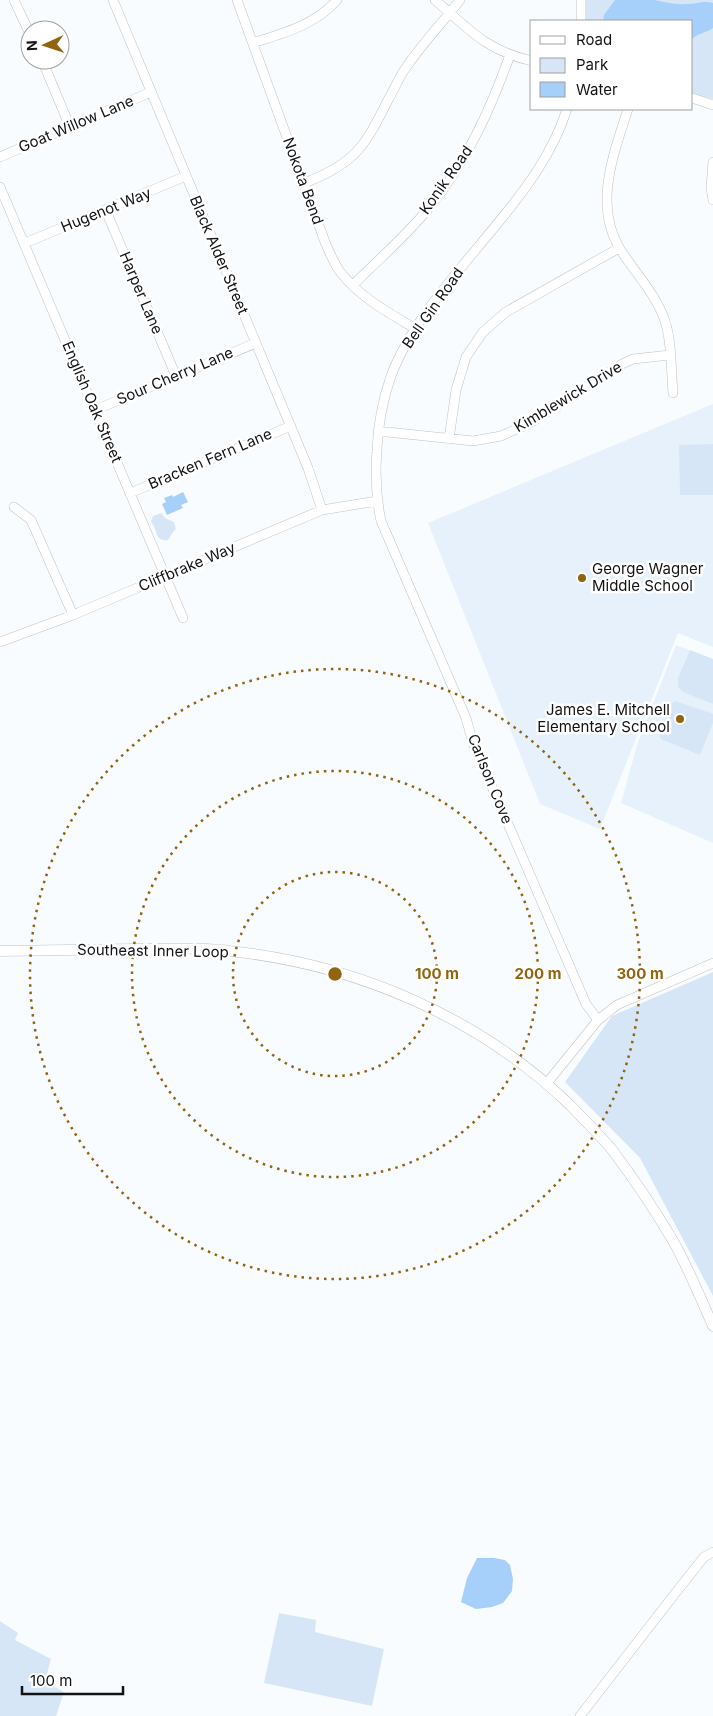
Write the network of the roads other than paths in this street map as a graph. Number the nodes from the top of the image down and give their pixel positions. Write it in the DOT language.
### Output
graph roads {
  1 [pos="14,0"];
  2 [pos="112,0"];
  3 [pos="237,0"];
  4 [pos="338,0"];
  5 [pos="435,0"];
  6 [pos="460,0"];
  7 [pos="581,0"];
  8 [pos="450,13"];
  9 [pos="23,20"];
  10 [pos="581,20"];
  11 [pos="253,43"];
  12 [pos="510,55"];
  13 [pos="530,60"];
  14 [pos="46,70"];
  15 [pos="151,92"];
  16 [pos="693,98"];
  17 [pos="713,104"];
  18 [pos="567,110"];
  19 [pos="628,110"];
  20 [pos="70,127"];
  21 [pos="0,156"];
  22 [pos="713,162"];
  23 [pos="186,176"];
  24 [pos="304,183"];
  25 [pos="0,187"];
  26 [pos="713,200"];
  27 [pos="106,210"];
  28 [pos="25,243"];
  29 [pos="619,248"];
  30 [pos="353,285"];
  31 [pos="416,328"];
  32 [pos="256,343"];
  33 [pos="670,355"];
  34 [pos="176,376"];
  35 [pos="674,393"];
  36 [pos="95,410"];
  37 [pos="290,426"];
  38 [pos="378,431"];
  39 [pos="449,439"];
  40 [pos="130,493"];
  41 [pos="377,501"];
  42 [pos="14,507"];
  43 [pos="322,510"];
  44 [pos="388,534"];
  45 [pos="166,576"];
  46 [pos="73,616"];
  47 [pos="183,618"];
  48 [pos="0,642"];
  49 [pos="0,951"];
  50 [pos="713,963"];
  51 [pos="598,1020"];
  52 [pos="547,1083"];
  53 [pos="713,1326"];
  54 [pos="713,1552"];
  55 [pos="580,1716"];
  1 -- 9 [label="street"];
  2 -- 15 [label="street, Black Alder Street"];
  3 -- 11 [label="street, Nokota Bend"];
  4 -- 11 [label="street"];
  5 -- 8 [label="street"];
  6 -- 8 [label="street"];
  7 -- 10 [label="street"];
  8 -- 12 [label="street"];
  8 -- 24 [label="street"];
  11 -- 24 [label="street, Nokota Bend"];
  12 -- 13 [label="street"];
  12 -- 30 [label="street, Konik Road"];
  14 -- 20 [label="street"];
  15 -- 20 [label="street, Goat Willow Lane"];
  15 -- 23 [label="street, Black Alder Street"];
  16 -- 17 [label="street"];
  18 -- 31 [label="street, Bell Gin Road"];
  19 -- 29 [label="street"];
  20 -- 21 [label="street, Goat Willow Lane"];
  22 -- 26 [label="street"];
  23 -- 27 [label="street, Hugenot Way"];
  23 -- 32 [label="street, Black Alder Street"];
  24 -- 30 [label="street, Nokota Bend"];
  25 -- 28 [label="street, English Oak Street"];
  27 -- 28 [label="street, Hugenot Way"];
  27 -- 34 [label="street, Harper Lane"];
  28 -- 36 [label="street, English Oak Street"];
  29 -- 33 [label="street"];
  29 -- 39 [label="street"];
  30 -- 31 [label="street, Nokota Bend"];
  31 -- 38 [label="street, Bell Gin Road"];
  32 -- 34 [label="street, Sour Cherry Lane"];
  32 -- 37 [label="street, Black Alder Street"];
  33 -- 35 [label="street"];
  33 -- 39 [label="street, Kimblewick Drive"];
  34 -- 36 [label="street, Sour Cherry Lane"];
  36 -- 40 [label="street, English Oak Street"];
  37 -- 40 [label="street, Bracken Fern Lane"];
  37 -- 43 [label="street, Black Alder Street"];
  38 -- 39 [label="street, Kimblewick Drive"];
  38 -- 41 [label="street, Bell Gin Road"];
  40 -- 45 [label="street, English Oak Street"];
  41 -- 43 [label="street, Cliffbrake Way"];
  41 -- 44 [label="street, Bell Gin Road"];
  42 -- 46 [label="street"];
  43 -- 45 [label="street, Cliffbrake Way"];
  44 -- 51 [label="street, Carlson Cove"];
  45 -- 46 [label="street, Cliffbrake Way"];
  45 -- 47 [label="street, English Oak Street"];
  46 -- 48 [label="street, Cliffbrake Way"];
  49 -- 52 [label="main road, Southeast Inner Loop"];
  50 -- 51 [label="street"];
  51 -- 52 [label="street"];
  52 -- 53 [label="main road, Southeast Inner Loop"];
  54 -- 55 [label="street"];
}
